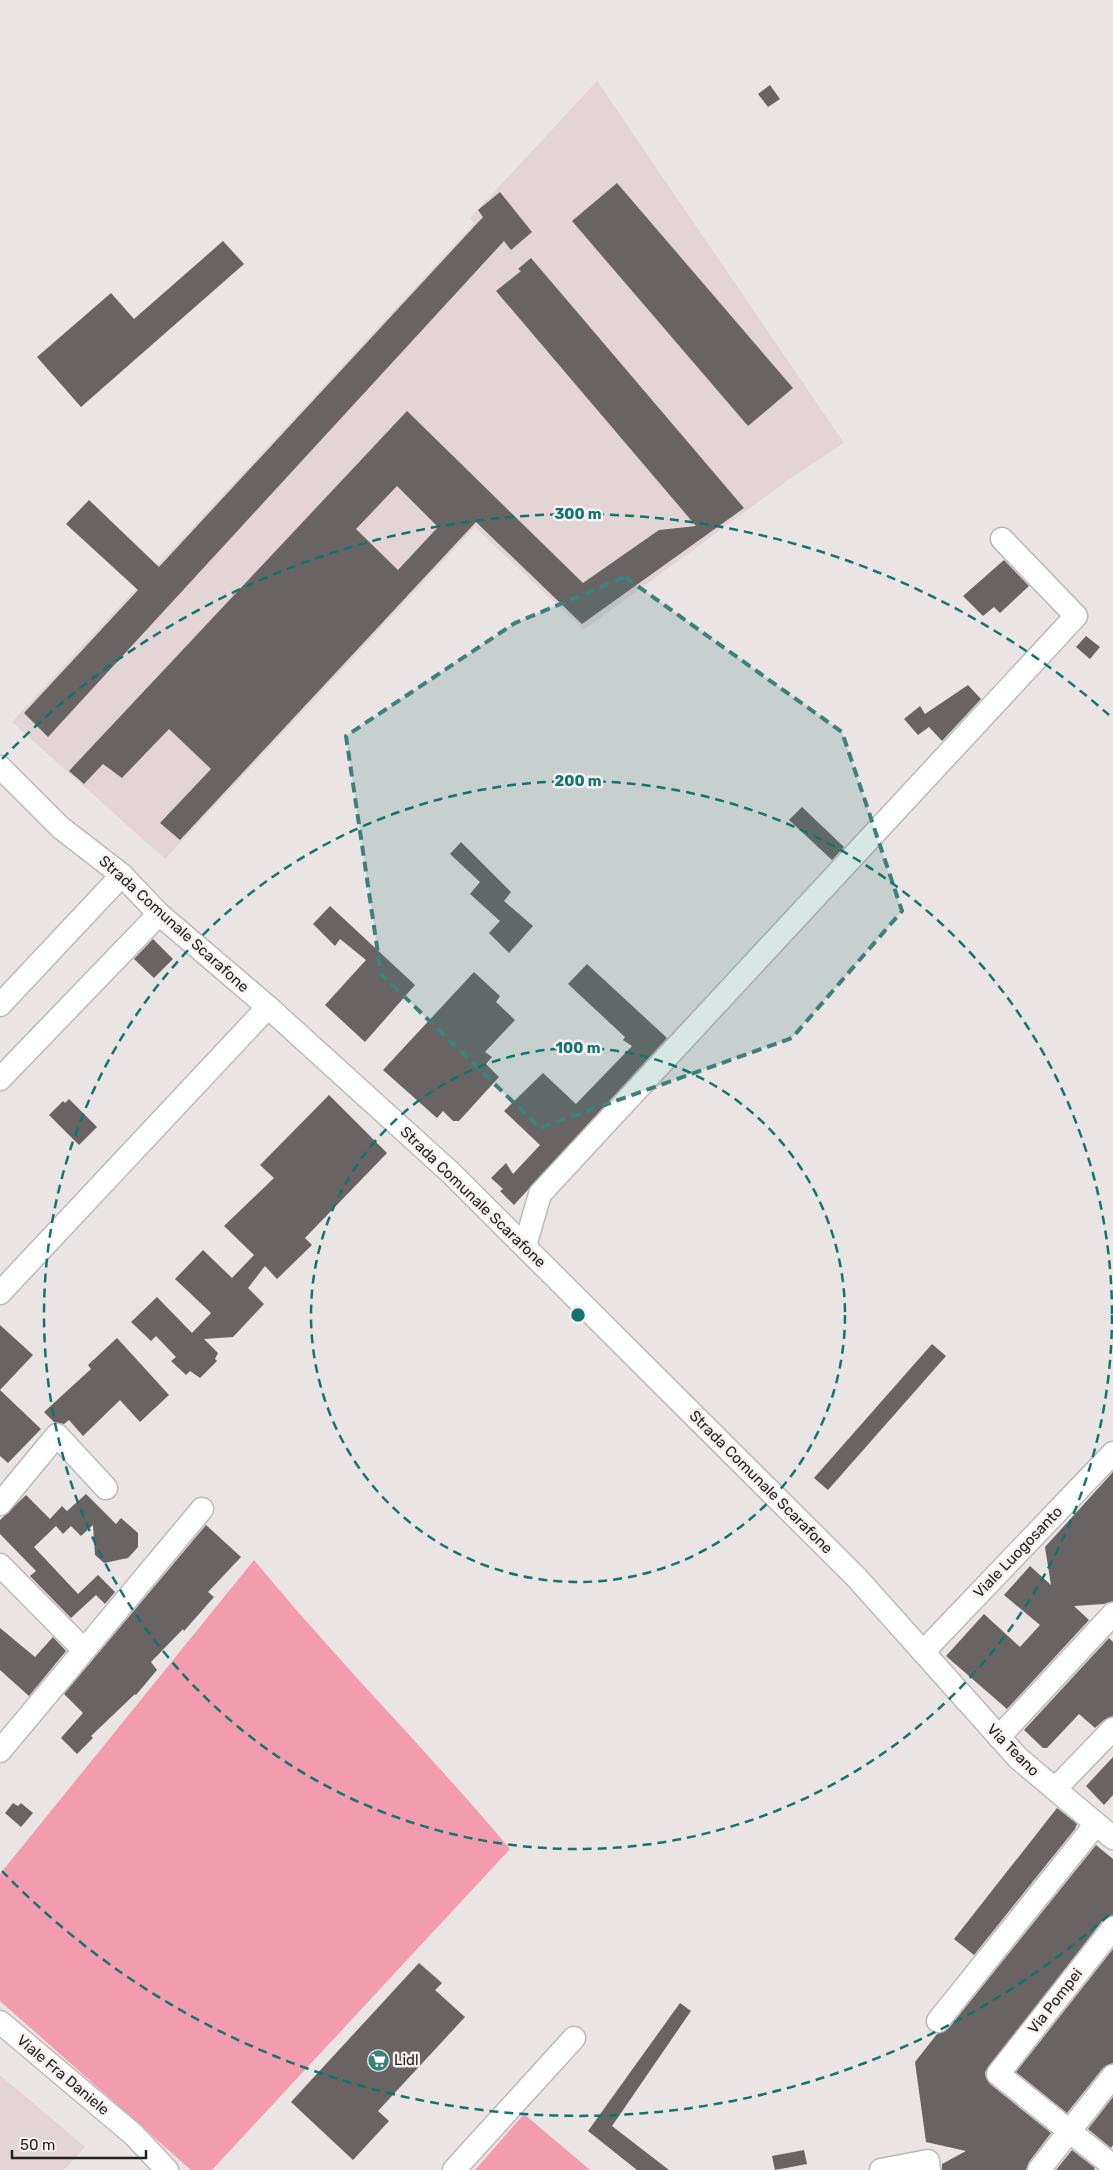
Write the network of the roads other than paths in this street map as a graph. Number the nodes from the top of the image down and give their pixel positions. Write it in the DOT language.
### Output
graph roads {
  1 [pos="1002,540"];
  2 [pos="0,767"];
  3 [pos="122,875"];
  4 [pos="159,914"];
  5 [pos="0,1005"];
  6 [pos="268,1007"];
  7 [pos="0,1079"];
  8 [pos="524,1246"];
  9 [pos="0,1293"];
  10 [pos="1113,1453"];
  11 [pos="106,1488"];
  12 [pos="0,1504"];
  13 [pos="202,1509"];
  14 [pos="0,1565"];
  15 [pos="1113,1614"];
  16 [pos="84,1650"];
  17 [pos="923,1652"];
  18 [pos="1113,1729"];
  19 [pos="999,1737"];
  20 [pos="0,1751"];
  21 [pos="1055,1789"];
  22 [pos="1096,1824"];
  23 [pos="1113,1838"];
  24 [pos="1113,1928"];
  25 [pos="938,2021"];
  26 [pos="0,2022"];
  27 [pos="574,2038"];
  28 [pos="1113,2076"];
  29 [pos="1069,2132"];
  30 [pos="1113,2166"];
  31 [pos="167,2170"];
  32 [pos="454,2170"];
  33 [pos="881,2170"];
  34 [pos="929,2170"];
  35 [pos="1038,2170"];
  1 -- 8 [label="street"];
  2 -- 3 [label="street, Strada Comunale Scarafone"];
  3 -- 4 [label="street, Strada Comunale Scarafone"];
  3 -- 5 [label="street"];
  4 -- 6 [label="street, Strada Comunale Scarafone"];
  4 -- 7 [label="street"];
  6 -- 8 [label="street, Strada Comunale Scarafone"];
  6 -- 9 [label="street"];
  8 -- 17 [label="street, Strada Comunale Scarafone"];
  10 -- 17 [label="street, Viale Luogosanto"];
  11 -- 12 [label="street"];
  13 -- 16 [label="street"];
  14 -- 16 [label="street"];
  15 -- 19 [label="street"];
  16 -- 20 [label="street"];
  17 -- 19 [label="street, Via Teano"];
  18 -- 21 [label="street"];
  19 -- 21 [label="street, Via Teano"];
  21 -- 22 [label="street, Via Teano"];
  22 -- 23 [label="street, Via Teano"];
  22 -- 25 [label="street"];
  24 -- 29 [label="street, Via Pompei"];
  26 -- 31 [label="street, Viale Fra Daniele"];
  27 -- 32 [label="street"];
  28 -- 29 [label="street"];
  29 -- 30 [label="street"];
  29 -- 35 [label="street"];
  33 -- 34 [label="street"];
}
